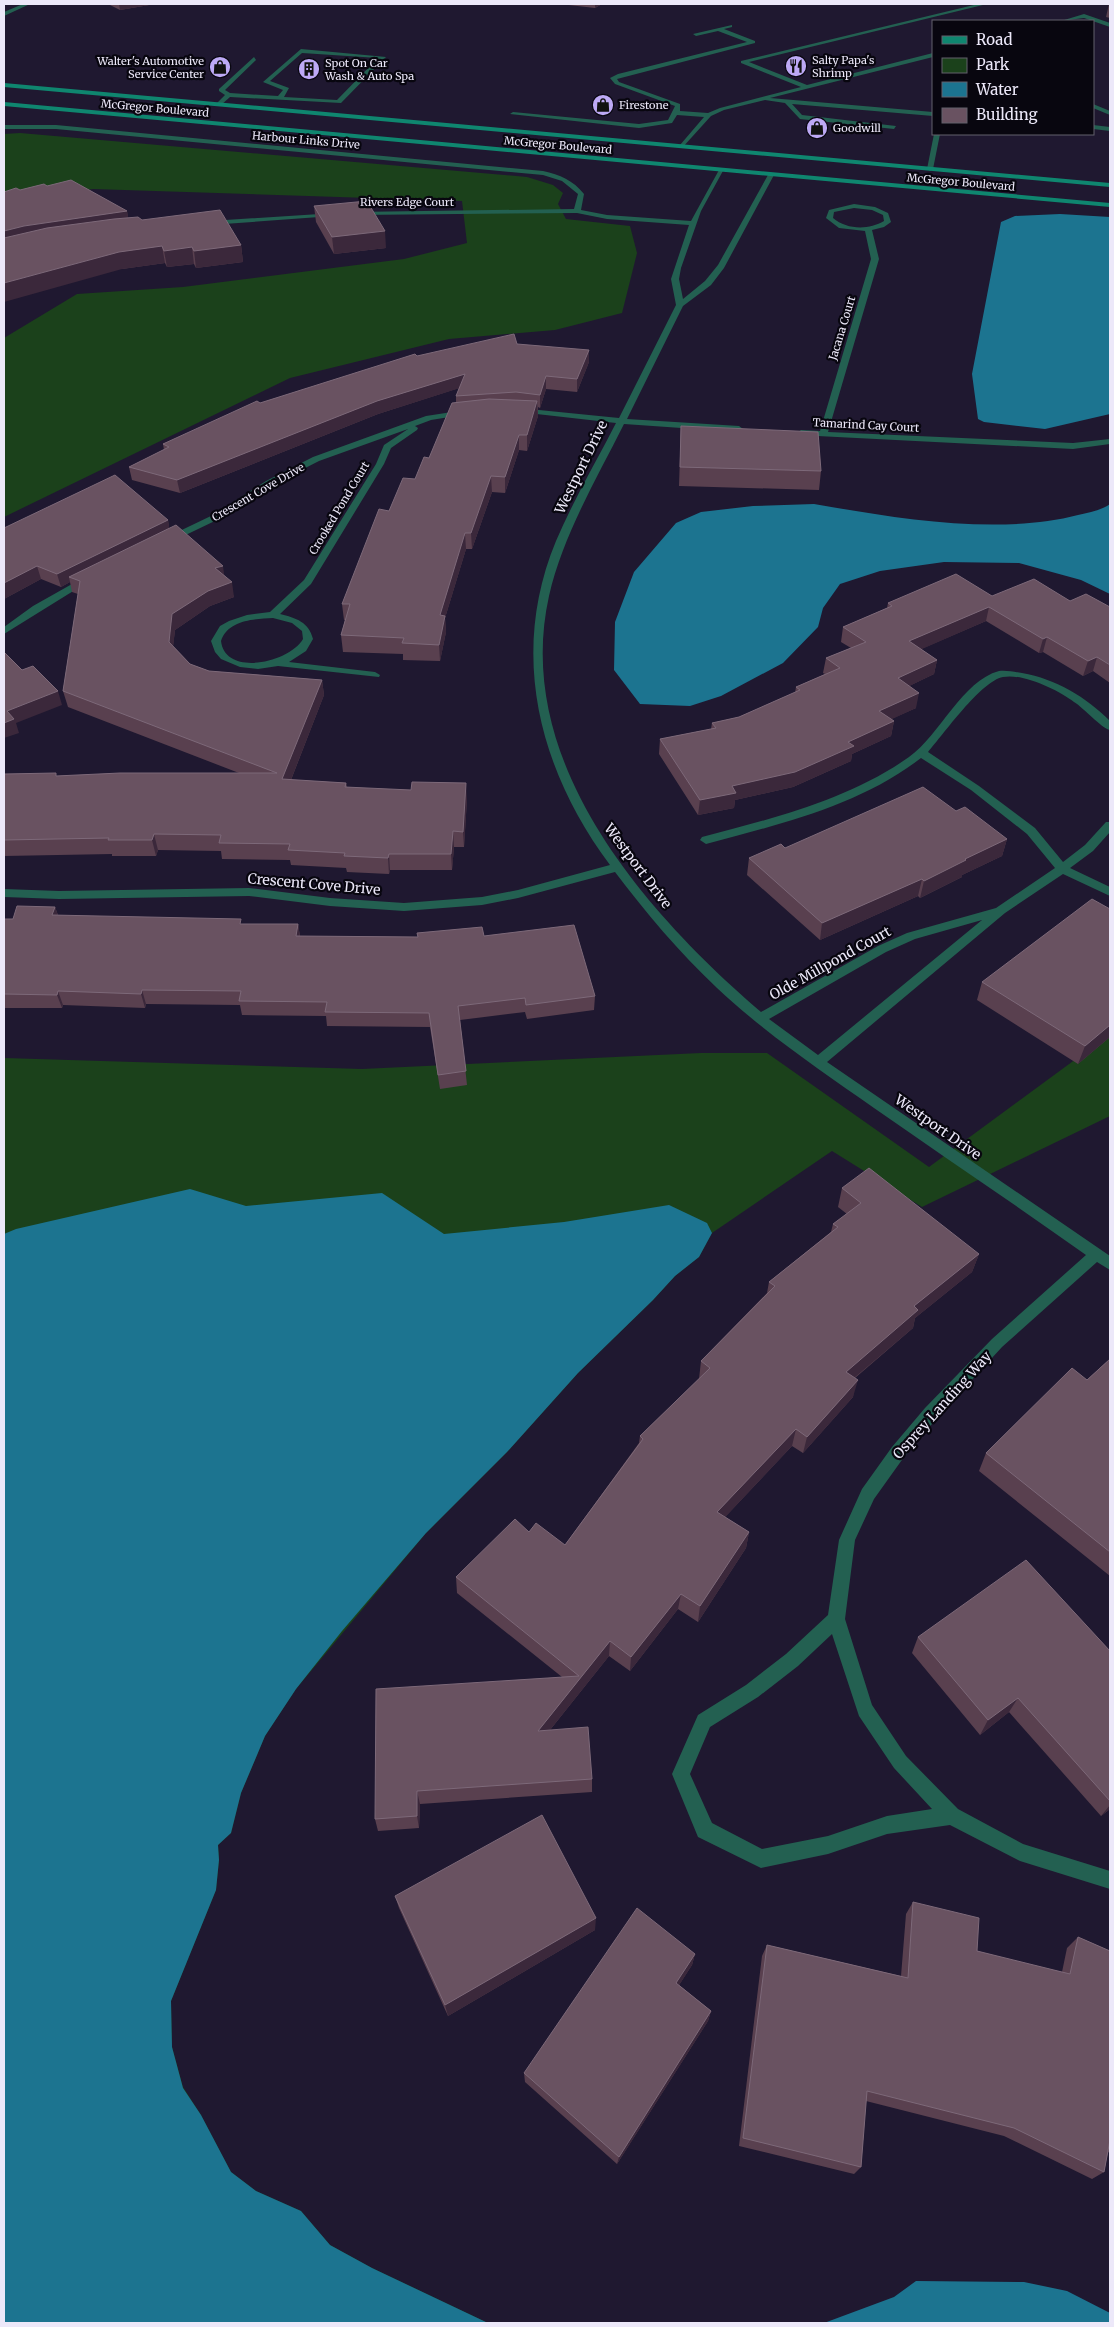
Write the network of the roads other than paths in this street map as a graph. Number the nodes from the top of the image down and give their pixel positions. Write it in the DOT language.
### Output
graph roads {
  1 [pos="27,4"];
  2 [pos="984,4"];
  3 [pos="4,14"];
  4 [pos="1068,20"];
  5 [pos="1110,25"];
  6 [pos="730,26"];
  7 [pos="718,29"];
  8 [pos="696,34"];
  9 [pos="705,54"];
  10 [pos="932,55"];
  11 [pos="254,59"];
  12 [pos="754,60"];
  13 [pos="4,86"];
  14 [pos="806,87"];
  15 [pos="229,95"];
  16 [pos="280,98"];
  17 [pos="758,100"];
  18 [pos="787,102"];
  19 [pos="4,104"];
  20 [pos="218,104"];
  21 [pos="1094,106"];
  22 [pos="675,113"];
  23 [pos="1110,113"];
  24 [pos="514,114"];
  25 [pos="932,114"];
  26 [pos="709,116"];
  27 [pos="4,126"];
  28 [pos="894,127"];
  29 [pos="1094,128"];
  30 [pos="1110,129"];
  31 [pos="938,135"];
  32 [pos="682,146"];
  33 [pos="657,152"];
  34 [pos="649,154"];
  35 [pos="597,158"];
  36 [pos="829,160"];
  37 [pos="761,162"];
  38 [pos="744,164"];
  39 [pos="930,168"];
  40 [pos="722,170"];
  41 [pos="771,175"];
  42 [pos="1110,185"];
  43 [pos="1110,205"];
  44 [pos="577,211"];
  45 [pos="203,223"];
  46 [pos="693,223"];
  47 [pos="868,229"];
  48 [pos="680,305"];
  49 [pos="507,410"];
  50 [pos="478,411"];
  51 [pos="429,418"];
  52 [pos="620,421"];
  53 [pos="747,429"];
  54 [pos="795,432"];
  55 [pos="823,434"];
  56 [pos="1110,442"];
  57 [pos="163,543"];
  58 [pos="94,574"];
  59 [pos="273,615"];
  60 [pos="4,631"];
  61 [pos="279,664"];
  62 [pos="375,675"];
  63 [pos="1110,727"];
  64 [pos="922,753"];
  65 [pos="1110,825"];
  66 [pos="706,840"];
  67 [pos="618,867"];
  68 [pos="1062,869"];
  69 [pos="1110,892"];
  70 [pos="4,893"];
  71 [pos="1001,910"];
  72 [pos="760,1018"];
  73 [pos="818,1062"];
  74 [pos="1096,1254"];
  75 [pos="1110,1264"];
  76 [pos="836,1619"];
  77 [pos="951,1816"];
  78 [pos="1110,1880"];
  1 -- 3 [label="street"];
  2 -- 12 [label="street"];
  4 -- 5 [label="street"];
  6 -- 7 [label="street"];
  7 -- 8 [label="street"];
  7 -- 9 [label="street"];
  9 -- 12 [label="street"];
  9 -- 22 [label="street"];
  10 -- 14 [label="street"];
  11 -- 15 [label="street"];
  12 -- 14 [label="street"];
  13 -- 20 [label="main road, McGregor Boulevard"];
  14 -- 17 [label="street"];
  15 -- 16 [label="street"];
  15 -- 20 [label="street"];
  16 -- 16 [label="street"];
  17 -- 18 [label="street"];
  17 -- 26 [label="street"];
  18 -- 25 [label="street"];
  18 -- 28 [label="street"];
  19 -- 35 [label="main road, McGregor Boulevard"];
  20 -- 32 [label="main road, McGregor Boulevard"];
  21 -- 23 [label="street"];
  22 -- 24 [label="street"];
  22 -- 26 [label="street"];
  26 -- 32 [label="street"];
  27 -- 44 [label="street, Harbour Links Drive"];
  29 -- 30 [label="street"];
  31 -- 39 [label="street"];
  32 -- 33 [label="main road"];
  32 -- 36 [label="main road, McGregor Boulevard"];
  34 -- 35 [label="main road"];
  35 -- 40 [label="main road, McGregor Boulevard"];
  36 -- 37 [label="main road"];
  36 -- 39 [label="main road, McGregor Boulevard"];
  38 -- 40 [label="main road"];
  39 -- 42 [label="main road, McGregor Boulevard"];
  40 -- 41 [label="main road, McGregor Boulevard"];
  40 -- 46 [label="street"];
  41 -- 43 [label="main road, McGregor Boulevard"];
  41 -- 48 [label="street, Westport Drive"];
  44 -- 45 [label="street, Rivers Edge Court"];
  44 -- 46 [label="street, Rivers Edge Court"];
  46 -- 48 [label="street"];
  47 -- 47 [label="street"];
  47 -- 55 [label="street, Jacana Court"];
  48 -- 52 [label="street, Westport Drive"];
  49 -- 52 [label="street"];
  50 -- 51 [label="street, Crescent Cove Drive"];
  51 -- 57 [label="street, Crescent Cove Drive"];
  51 -- 59 [label="street, Crooked Pond Court"];
  52 -- 53 [label="street"];
  52 -- 67 [label="street, Westport Drive"];
  54 -- 55 [label="street, Tamarind Cay Court"];
  55 -- 56 [label="street, Tamarind Cay Court"];
  58 -- 60 [label="street"];
  59 -- 61 [label="street"];
  59 -- 61 [label="street"];
  61 -- 62 [label="street"];
  63 -- 64 [label="street"];
  64 -- 66 [label="street"];
  64 -- 68 [label="street"];
  65 -- 68 [label="street, Olde Millpond Court"];
  67 -- 70 [label="street, Crescent Cove Drive"];
  67 -- 72 [label="street, Westport Drive"];
  68 -- 69 [label="street"];
  68 -- 71 [label="street, Olde Millpond Court"];
  71 -- 72 [label="street, Olde Millpond Court"];
  71 -- 73 [label="street, Olde Millpond Court"];
  72 -- 73 [label="street, Westport Drive"];
  73 -- 74 [label="street, Westport Drive"];
  74 -- 75 [label="street, Westport Drive"];
  74 -- 76 [label="street, Osprey Landing Way"];
  76 -- 77 [label="street, Osprey Landing Way"];
  76 -- 77 [label="street"];
  77 -- 78 [label="street, Osprey Landing Way"];
}
